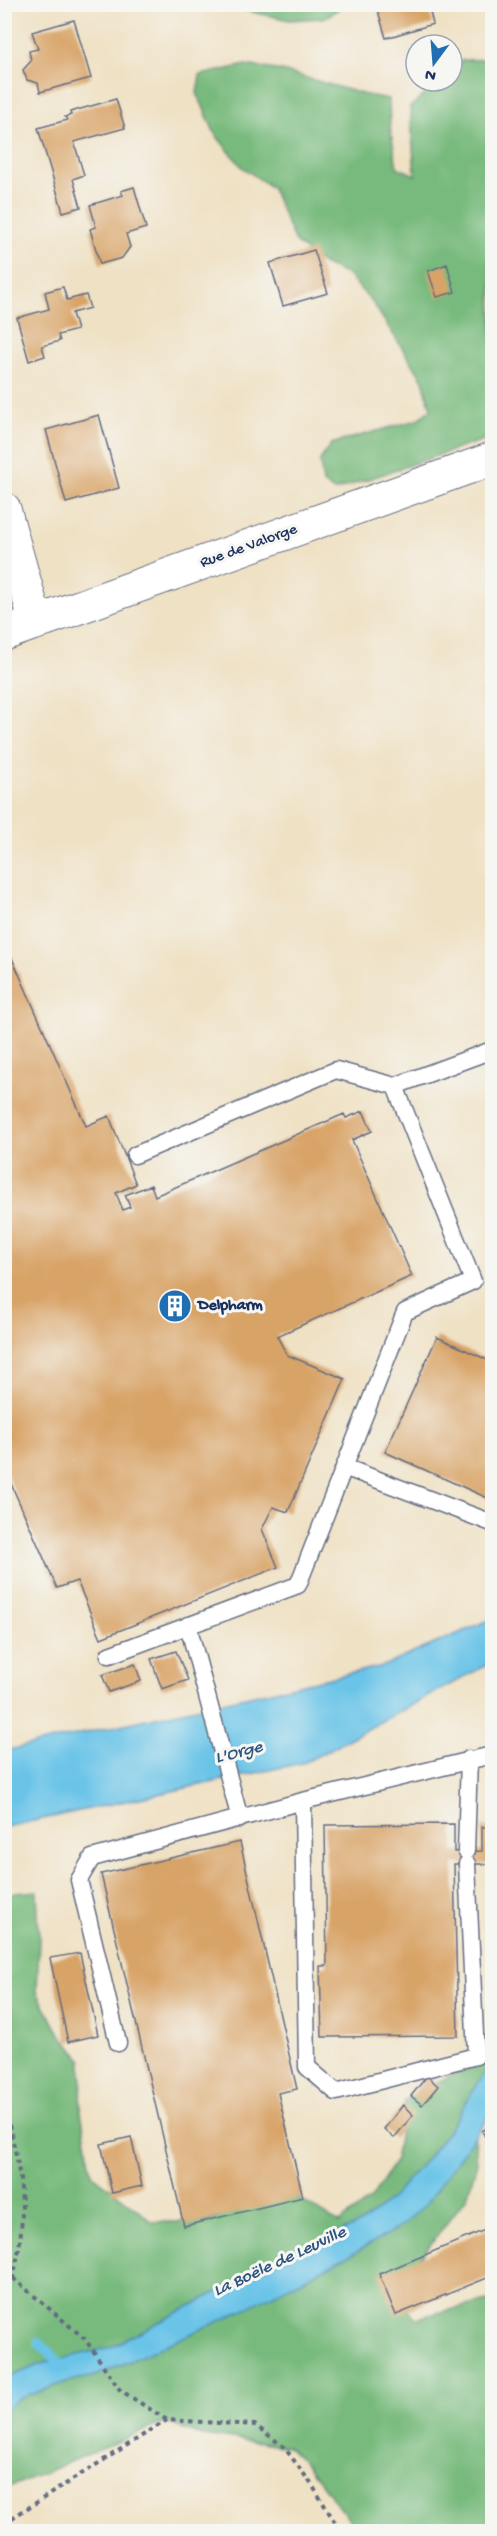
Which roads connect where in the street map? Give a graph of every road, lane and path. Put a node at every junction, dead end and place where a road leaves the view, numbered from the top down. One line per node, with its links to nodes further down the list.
1 (492, 459): 3 (street, Rue de Valorge)
2 (4, 509): 3 (street)
3 (36, 623): 4 (street, Rue de Valorge)
4 (4, 634)
5 (492, 1050): 6 (lane)
6 (396, 1086): 7 (lane); 8 (lane)
7 (135, 1155)
8 (344, 1467): 9 (lane); 10 (lane)
9 (492, 1523)
10 (188, 1625): 11 (lane); 15 (lane)
11 (109, 1654)
12 (492, 1755): 13 (lane)
13 (469, 1759): 14 (lane); 14 (lane)
14 (303, 1801): 15 (lane)
15 (240, 1819): 16 (lane)
16 (118, 2043)
17 (4, 2107): 18 (path)
18 (13, 2278): 19 (path); 20 (path)
19 (4, 2282)
20 (167, 2420): 21 (path); 22 (path)
21 (4, 2523)
22 (341, 2532)

